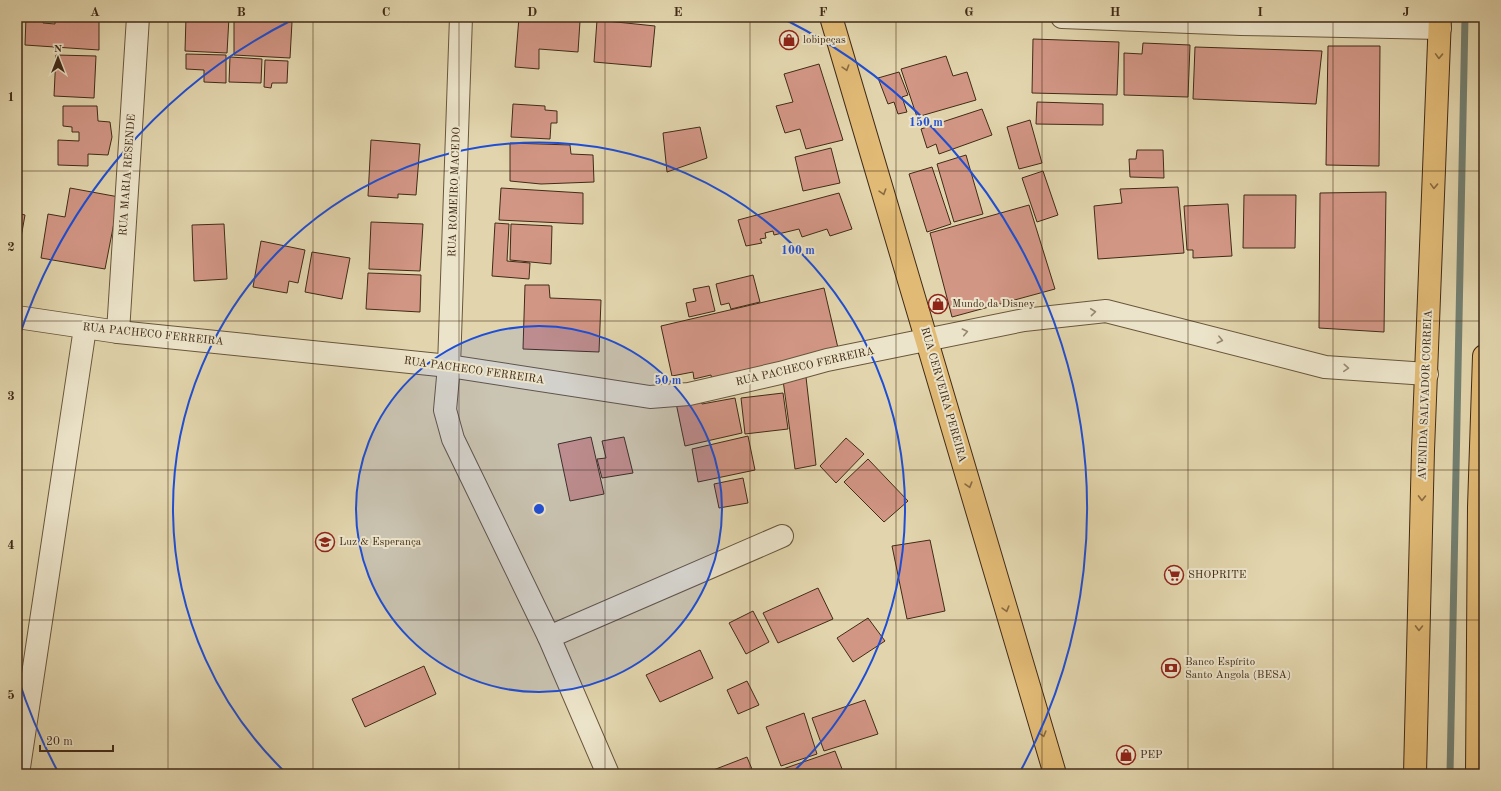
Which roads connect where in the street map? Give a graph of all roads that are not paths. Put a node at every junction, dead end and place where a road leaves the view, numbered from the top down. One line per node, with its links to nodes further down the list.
1 (138, 17): 9 (street, RUA MARIA RESENDE)
2 (461, 17): 12 (street, RUA ROMEIRO MACEDO)
3 (831, 17): 10 (main road, RUA CERVEIRA PEREIRA, one-way to 10)
4 (1062, 17): 5 (street)
5 (1241, 20): 6 (street)
6 (1440, 23): 13 (main road, AVENIDA SALVADOR CORREIA, one-way to 13)
7 (17, 317): 8 (street, RUA PACHECO FERREIRA)
8 (85, 328): 9 (street, RUA PACHECO FERREIRA); 16 (street)
9 (118, 332): 12 (street, RUA PACHECO FERREIRA)
10 (927, 340): 12 (street, RUA PACHECO FERREIRA); 13 (street, RUA PACHECO FERREIRA, one-way to 13); 18 (main road, RUA CERVEIRA PEREIRA, one-way to 18)
11 (1484, 356): 20 (main road)
12 (450, 366): 15 (street, RUA ROMEIRO MACEDO)
13 (1427, 374): 19 (main road, AVENIDA SALVADOR CORREIA, one-way to 19)
14 (782, 536): 15 (street)
15 (549, 637): 17 (street, RUA ROMEIRO MACEDO)
16 (18, 774)
17 (608, 774)
18 (1054, 774)
19 (1415, 774)
20 (1477, 774)

